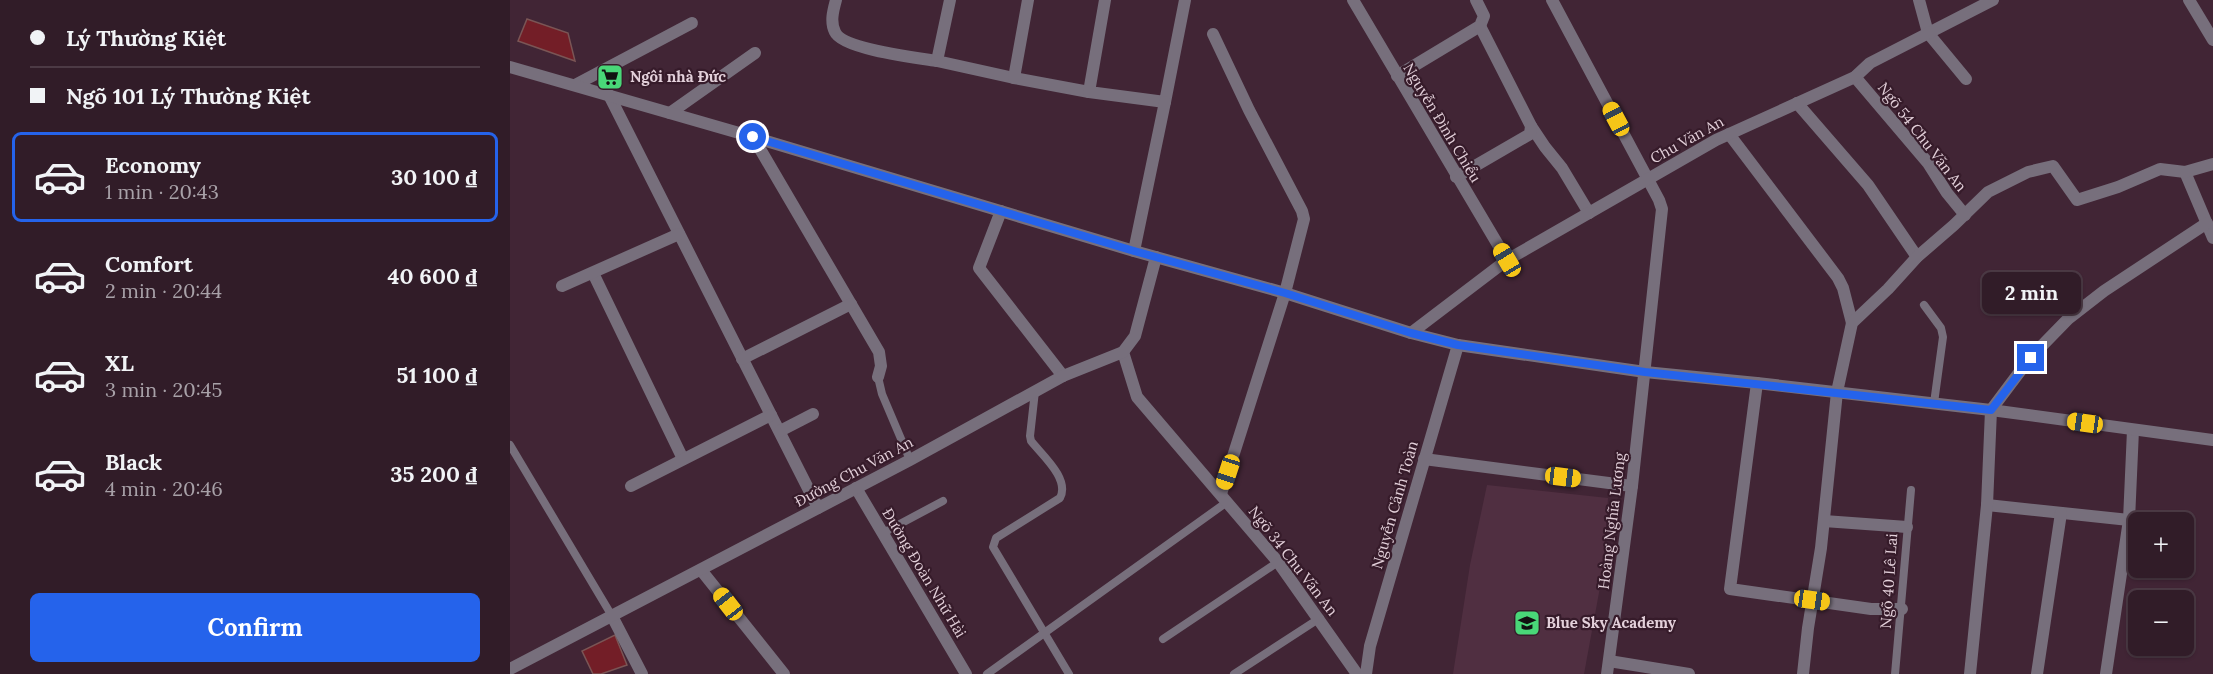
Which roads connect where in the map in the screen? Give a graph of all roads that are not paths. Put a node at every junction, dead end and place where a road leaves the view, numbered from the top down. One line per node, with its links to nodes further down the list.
1 (836, 0): 18 (street)
2 (950, 0): 18 (street)
3 (1028, 0): 22 (street)
4 (1105, 0): 25 (street)
5 (1185, 0): 27 (street)
6 (1353, 0): 20 (street, Nguyễn Đình Chiểu)
7 (1476, 0): 13 (street)
8 (1552, 0): 36 (street, Hoàng Nghĩa Lương)
9 (1919, 0): 14 (street)
10 (1993, 0): 14 (street, Chu Văn An)
11 (2188, 0): 16 (street)
12 (692, 23): 24 (street)
13 (1480, 26): 20 (street); 30 (street)
14 (1928, 33): 21 (street, Chu Văn An); 23 (street)
15 (1213, 34): 49 (street)
16 (2213, 40)
17 (755, 53): 29 (street)
18 (937, 61): 22 (street)
19 (510, 67): 24 (street)
20 (1397, 76): 35 (street, Nguyễn Đình Chiểu)
21 (1855, 77): 28 (street, Chu Văn An); 39 (street, Ngõ 54 Chu Văn An)
22 (1014, 78): 25 (street)
23 (1966, 79)
24 (575, 85): 26 (street)
25 (1089, 92): 27 (street)
26 (609, 95): 29 (street); 41 (street)
27 (1165, 102): 43 (street)
28 (1797, 103): 31 (street, Chu Văn An); 45 (street)
29 (670, 112): 32 (street)
30 (1531, 126): 35 (street); 38 (street)
31 (1729, 134): 36 (street, Chu Văn An); 52 (street)
32 (753, 137): 37 (street); 50 (street)
33 (2213, 164): 34 (street)
34 (2185, 172): 39 (street); 40 (street)
35 (1456, 177): 46 (street, Nguyễn Đình Chiểu)
36 (1648, 179): 38 (street, Chu Văn An); 57 (street, Hoàng Nghĩa Lương)
37 (1000, 211): 43 (street); 58 (street)
38 (1589, 213): 46 (street, Chu Văn An)
39 (1965, 215): 45 (street)
40 (2207, 224): 42 (street); 64 (street)
41 (679, 234): 47 (street); 56 (street)
42 (2213, 238)
43 (1134, 251): 44 (street)
44 (1156, 257): 49 (street); 55 (street)
45 (1917, 257): 52 (street)
46 (1507, 260): 53 (street, Chu Văn An)
47 (593, 273): 48 (street); 71 (street)
48 (562, 286)
49 (1285, 293): 53 (street); 78 (street)
50 (851, 304): 56 (street); 59 (street)
51 (1924, 305): 63 (lane)
52 (1852, 323): 62 (street)
53 (1411, 333): 54 (street)
54 (1458, 345): 57 (street); 72 (street, Nguyễn Cảnh Toàn)
55 (1123, 352): 58 (street, Đường Chu Văn An); 78 (street, Ngõ 34 Chu Văn An)
56 (742, 358): 66 (street)
57 (1645, 372): 60 (street); 75 (street, Hoàng Nghĩa Lương)
58 (1063, 376): 61 (street, Đường Chu Văn An)
59 (878, 377): 73 (lane)
60 (1757, 383): 62 (street); 90 (street)
61 (1035, 391): 73 (street, Đường Chu Văn An); 94 (lane)
62 (1837, 392): 63 (street); 85 (street)
63 (1934, 403): 64 (street)
64 (1991, 410): 67 (street); 80 (street)
65 (813, 414): 68 (street)
66 (771, 415): 68 (street); 71 (street)
67 (2133, 430): 69 (street); 82 (street)
68 (780, 431): 81 (street)
69 (2213, 440)
70 (510, 445): 92 (lane)
71 (683, 459): 74 (street)
72 (1424, 459): 75 (street); 105 (street, Nguyễn Cảnh Toàn)
73 (910, 460): 76 (street, Đường Chu Văn An)
74 (631, 486)
75 (1632, 486): 96 (street, Hoàng Nghĩa Lương)
76 (856, 488): 81 (street, Đường Chu Văn An); 87 (street, Đường Đoàn Nhữ Hài)
77 (1911, 490): 86 (lane, Ngõ 40 Lê Lai)
78 (1224, 498): 88 (street, Ngõ 34 Chu Văn An); 94 (lane)
79 (943, 501): 87 (lane)
80 (1987, 505): 83 (street); 109 (street)
81 (818, 508): 89 (street, Đường Chu Văn An)
82 (2128, 512)
83 (2061, 513): 84 (street); 110 (street)
84 (2128, 520): 111 (street)
85 (1824, 521): 86 (street); 90 (street)
86 (1907, 527): 91 (lane, Ngõ 40 Lê Lai)
87 (883, 533): 100 (street, Đường Đoàn Nhữ Hài)
88 (1278, 561): 93 (street, Ngõ 34 Chu Văn An); 95 (lane)
89 (701, 570): 92 (street, Đường Chu Văn An); 99 (street)
90 (1812, 600): 91 (street); 107 (street)
91 (1902, 609): 108 (lane, Ngõ 40 Lê Lai)
92 (612, 616): 97 (street, Đường Chu Văn An); 98 (street)
93 (1320, 618): 103 (lane); 104 (street, Ngõ 34 Chu Văn An)
94 (1046, 633): 101 (lane); 102 (lane)
95 (1163, 639)
96 (1608, 668): 106 (street)
97 (510, 669)
98 (642, 674)
99 (784, 674)
100 (966, 674)
101 (987, 674)
102 (1069, 674)
103 (1234, 674)
104 (1358, 674)
105 (1365, 674)
106 (1689, 674)
107 (1803, 674)
108 (1895, 674)
109 (1970, 674)
110 (2037, 674)
111 (2106, 674)

